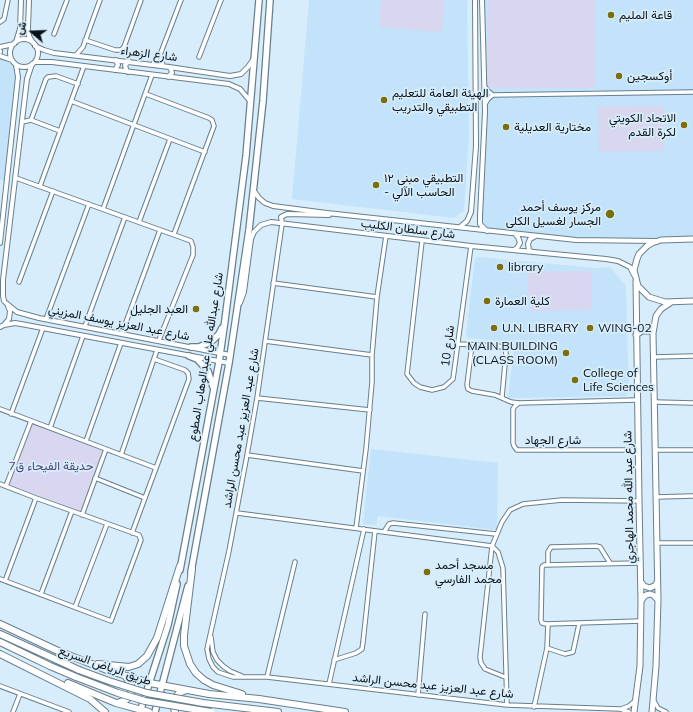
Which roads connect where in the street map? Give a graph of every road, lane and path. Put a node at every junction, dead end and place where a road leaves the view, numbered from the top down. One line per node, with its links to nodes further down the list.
1 (8, 0): 15 (street)
2 (21, 0): 17 (street)
3 (29, 0): 16 (street)
4 (67, 0): 18 (street)
5 (100, 0): 19 (street)
6 (140, 0): 19 (street)
7 (181, 0): 27 (street)
8 (221, 0): 28 (street)
9 (259, 0): 31 (main road, شارع عبدالله علي عبدالوهاب المطوع)
10 (270, 0): 64 (main road, شارع عبدالله علي عبدالوهاب المطوع)
11 (475, 1): 12 (street); 14 (street)
12 (482, 1): 13 (street)
13 (482, 11): 14 (street); 48 (street)
14 (475, 12): 66 (street)
15 (0, 22)
16 (28, 28): 17 (street); 21 (street)
17 (20, 29): 20 (street)
18 (54, 34)
19 (85, 40): 23 (street)
20 (15, 43): 21 (street); 22 (street); 29 (street)
21 (34, 44): 24 (street, شارع الزهراء); 33 (street)
22 (0, 47)
23 (83, 47): 24 (street); 26 (street)
24 (76, 55): 26 (street, شارع الزهراء)
25 (0, 56): 29 (street)
26 (85, 56): 30 (street, شارع الزهراء)
27 (160, 56): 34 (street); 37 (street)
28 (199, 57)
29 (12, 60): 35 (street)
30 (116, 60): 32 (street, شارع الزهراء); 39 (street)
31 (254, 60): 42 (street, شارع الزهراء); 53 (main road, شارع عبدالله علي عبدالوهاب المطوع)
32 (129, 61): 34 (street, شارع الزهراء); 40 (street)
33 (34, 63): 35 (street); 36 (street, شارع الزهراء); 47 (street)
34 (153, 64): 37 (street, شارع الزهراء)
35 (16, 65): 46 (street)
36 (84, 66): 39 (street, شارع الزهراء); 44 (street)
37 (163, 66): 38 (street, شارع الزهراء)
38 (169, 66): 42 (street, شارع الزهراء); 43 (street)
39 (115, 70): 40 (street, شارع الزهراء)
40 (128, 72): 41 (street, شارع الزهراء)
41 (152, 75): 43 (street, شارع الزهراء); 50 (street)
42 (225, 75): 45 (street)
43 (168, 77): 45 (street, شارع الزهراء)
44 (78, 84): 52 (street); 55 (street)
45 (224, 84): 53 (street, شارع الزهراء)
46 (17, 85): 47 (street); 69 (street)
47 (26, 85): 56 (street)
48 (484, 86): 51 (street); 54 (street)
49 (693, 92): 51 (street)
50 (146, 94): 57 (street); 60 (street)
51 (493, 95): 54 (street)
52 (71, 101): 57 (street); 58 (street)
53 (250, 102): 101 (main road, شارع عبدالله علي عبدالوهاب المطوع)
54 (485, 104): 68 (street)
55 (31, 120): 56 (street); 58 (street)
56 (22, 122): 61 (street)
57 (134, 125): 59 (street); 67 (street)
58 (60, 131): 62 (street)
59 (170, 138): 60 (street); 73 (street)
60 (206, 152): 80 (street)
61 (16, 178): 62 (street); 70 (street)
62 (40, 186): 63 (street)
63 (53, 191): 65 (street); 92 (street)
64 (254, 191): 71 (street, شارع سلطان الكليب); 99 (main road, شارع عبدالله علي عبدالوهاب المطوع)
65 (89, 204): 67 (street); 100 (street)
66 (471, 208): 68 (street); 77 (street)
67 (103, 209): 72 (street)
68 (480, 209): 79 (street)
69 (4, 213): 70 (street); 75 (street)
70 (12, 214): 76 (street)
71 (348, 215): 74 (street); 77 (street, شارع سلطان الكليب)
72 (125, 217): 73 (street); 103 (street)
73 (139, 222): 78 (street)
74 (282, 224): 82 (street, شارع سلطان الكليب); 93 (street, شارع عبد العزيز عبد محسن الراشد); 99 (street, شارع سلطان الكليب)
75 (2, 225): 76 (street); 87 (street)
76 (10, 225): 94 (street)
77 (460, 227): 79 (street, شارع سلطان الكليب)
78 (160, 230): 80 (street); 107 (street)
79 (487, 231): 81 (street, شارع سلطان الكليب)
80 (174, 234): 112 (street)
81 (513, 234): 83 (street, شارع سلطان الكليب); 89 (street)
82 (386, 236): 85 (street, شارع سلطان الكليب); 95 (street)
83 (536, 237): 86 (street, شارع سلطان الكليب); 90 (street)
84 (693, 239): 86 (main road)
85 (422, 240): 88 (street, شارع سلطان الكليب); 115 (street, شارع 10)
86 (657, 241): 91 (main road, شارع عبد الله محمد الهاجري)
87 (0, 243)
88 (471, 246): 89 (street, شارع سلطان الكليب); 115 (street, شارع 10)
89 (511, 250): 90 (street, شارع سلطان الكليب)
90 (534, 253): 91 (street, شارع سلطان الكليب)
91 (635, 278): 98 (main road); 110 (main road, شارع عبد الله محمد الهاجري)
92 (19, 282)
93 (273, 283): 95 (street); 113 (street, شارع عبد العزيز عبد محسن الراشد)
94 (1, 290): 96 (street)
95 (377, 297): 122 (street)
96 (4, 301): 100 (street, شارع عبد العزيز يوسف المزيني); 104 (street)
97 (693, 301): 98 (main road)
98 (670, 303): 108 (main road)
99 (238, 308): 121 (main road, شارع عبدالله علي عبدالوهاب المطوع)
100 (46, 319): 102 (street, شارع عبد العزيز يوسف المزيني)
101 (225, 320): 118 (main road); 120 (main road, شارع عبدالله علي عبدالوهاب المطوع)
102 (68, 323): 103 (street, شارع عبد العزيز يوسف المزيني); 106 (street)
103 (85, 326): 107 (street, شارع عبد العزيز يوسف المزيني)
104 (1, 327): 105 (street, شارع عبد العزيز يوسف المزيني)
105 (43, 328): 106 (street, شارع عبد العزيز يوسف المزيني); 138 (street)
106 (67, 332): 111 (street, شارع عبد العزيز يوسف المزيني)
107 (122, 334): 109 (street, شارع عبد العزيز يوسف المزيني)
108 (653, 334): 110 (main road); 125 (main road)
109 (132, 335): 112 (street, شارع عبد العزيز يوسف المزيني); 116 (street)
110 (636, 335): 132 (main road, شارع عبد الله محمد الهاجري)
111 (83, 336): 114 (street, شارع عبد العزيز يوسف المزيني); 140 (street)
112 (159, 340): 118 (street, شارع عبد العزيز يوسف المزيني)
113 (265, 342): 122 (street); 131 (street, شارع عبد العزيز عبد محسن الراشد)
114 (121, 343): 116 (street, شارع عبد العزيز يوسف المزيني); 141 (street)
115 (458, 344): 117 (street)
116 (130, 345): 119 (street, شارع عبد العزيز يوسف المزيني)
117 (472, 345): 130 (street); 130 (street)
118 (191, 347): 120 (street, شارع عبد العزيز يوسف المزيني)
119 (157, 350): 123 (street, شارع عبد العزيز يوسف المزيني); 126 (street)
120 (220, 353): 121 (street, شارع عبد العزيز يوسف المزيني); 127 (main road, شارع عبدالله علي عبدالوهاب المطوع)
121 (230, 355): 128 (main road, شارع عبدالله علي عبدالوهاب المطوع)
122 (372, 355): 137 (street)
123 (189, 356): 127 (street, شارع عبد العزيز يوسف المزيني); 129 (main road)
124 (693, 356): 125 (street)
125 (654, 357): 133 (main road)
126 (154, 359): 146 (street); 148 (street)
127 (219, 362): 128 (street, شارع عبد العزيز يوسف المزيني); 129 (main road, شارع عبدالله علي عبدالوهاب المطوع)
128 (229, 363): 177 (main road, شارع عبدالله علي عبدالوهاب المطوع)
129 (213, 395): 176 (main road, شارع عبدالله علي عبدالوهاب المطوع)
130 (502, 397): 135 (street)
131 (257, 398): 137 (street); 147 (street, شارع عبد العزيز عبد محسن الراشد)
132 (637, 400): 135 (street); 143 (main road, شارع عبد الله محمد الهاجري)
133 (655, 402): 134 (street); 144 (main road)
134 (693, 402)
135 (519, 403): 143 (street, شارع الجهاد)
136 (0, 409): 138 (street)
137 (370, 410): 149 (street)
138 (11, 414): 139 (street)
139 (31, 421): 140 (street); 152 (street)
140 (50, 428): 141 (street)
141 (86, 442): 142 (street)
142 (106, 449): 146 (street); 150 (street)
143 (639, 450): 157 (main road, شارع عبد الله محمد الهاجري)
144 (656, 450): 145 (street); 154 (main road)
145 (693, 450)
146 (121, 455): 148 (street)
147 (247, 455): 149 (street); 159 (street, شارع عبد العزيز عبد محسن الراشد)
148 (156, 468): 156 (street)
149 (363, 471): 162 (street)
150 (95, 478): 156 (street); 160 (street)
151 (0, 484): 152 (street)
152 (6, 486): 155 (street)
153 (693, 496): 154 (street)
154 (656, 497): 168 (main road)
155 (36, 498): 158 (street); 179 (street)
156 (145, 498): 166 (street)
157 (638, 501): 167 (street); 174 (main road, شارع عبد الله محمد الهاجري)
158 (72, 511): 160 (street); 182 (street)
159 (237, 513): 162 (street); 192 (street, شارع عبد العزيز عبد محسن الراشد)
160 (82, 515): 161 (street)
161 (107, 524): 166 (street); 185 (street)
162 (356, 528): 163 (street)
163 (364, 529): 164 (street); 196 (street)
164 (375, 531): 165 (street); 196 (street)
165 (384, 532): 167 (street); 170 (street)
166 (132, 533): 185 (street)
167 (496, 534): 170 (street)
168 (657, 543): 169 (street); 181 (main road)
169 (693, 543): 171 (street)
170 (492, 546): 202 (street); 202 (street)
171 (693, 549)
172 (295, 562): 201 (street)
173 (610, 563): 174 (street); 175 (street); 175 (street)
174 (640, 563): 180 (main road, شارع عبد الله محمد الهاجري)
175 (548, 564): 189 (street)
176 (180, 566): 197 (highway); 203 (main road, شارع عبدالله علي عبدالوهاب المطوع)
177 (192, 569): 205 (main road, شارع عبدالله علي عبدالوهاب المطوع); 210 (highway)
178 (0, 579): 179 (street)
179 (5, 581): 182 (street)
180 (641, 581): 181 (main road); 184 (main road, شارع عبد الله محمد الهاجري)
181 (657, 582): 183 (main road)
182 (41, 594): 185 (street)
183 (658, 600): 184 (main road); 212 (main road)
184 (641, 602): 187 (main road, شارع عبد الله محمد الهاجري)
185 (75, 607)
186 (425, 614): 209 (street)
187 (641, 621): 190 (street); 211 (main road, شارع عبد الله محمد الهاجري)
188 (0, 624): 197 (highway)
189 (548, 624): 190 (street); 194 (street)
190 (579, 624): 194 (street)
191 (0, 634): 225 (highway, طريق الرياض السريع, bridge)
192 (211, 634): 200 (street, شارع عبد العزيز عبد محسن الراشد); 200 (street, شارع عبد العزيز عبد محسن الراشد)
193 (0, 642): 224 (highway, طريق الرياض السريع, bridge)
194 (547, 648): 215 (street)
195 (0, 654): 198 (highway)
196 (334, 660): 204 (street)
197 (86, 662): 199 (highway)
198 (43, 675): 213 (highway); 220 (highway)
199 (124, 676): 203 (highway); 213 (highway)
200 (244, 677): 201 (street, شارع عبد العزيز عبد محسن الراشد)
201 (267, 677): 204 (street, شارع عبد العزيز عبد محسن الراشد)
202 (505, 677): 214 (street)
203 (150, 683): 205 (highway); 217 (main road, شارع عبدالله علي عبدالوهاب المطوع)
204 (329, 684): 209 (street, شارع عبد العزيز عبد محسن الراشد)
205 (162, 686): 207 (highway); 222 (main road, شارع عبدالله علي عبدالوهاب المطوع)
206 (0, 688): 208 (street)
207 (188, 690): 210 (highway); 223 (highway)
208 (20, 694): 218 (street); 219 (street)
209 (418, 695): 214 (street, شارع عبد العزيز عبد محسن الراشد)
210 (259, 699): 226 (highway)
211 (636, 699): 216 (street); 228 (main road, شارع عبد الله محمد الهاجري)
212 (653, 699): 229 (main road); 230 (street)
213 (116, 703): 217 (highway)
214 (507, 705): 215 (street, شارع عبد العزيز عبد محسن الراشد)
215 (534, 706): 216 (street, شارع عبد العزيز عبد محسن الراشد)
216 (620, 709): 227 (street, شارع عبد العزيز عبد محسن الراشد)
217 (140, 711): 221 (highway)
218 (13, 712)
219 (69, 712)
220 (106, 712)
221 (148, 712)
222 (155, 712)
223 (175, 712)
224 (211, 712)
225 (278, 712)
226 (345, 712)
227 (629, 712)
228 (634, 712)
229 (652, 712)
230 (666, 712)

